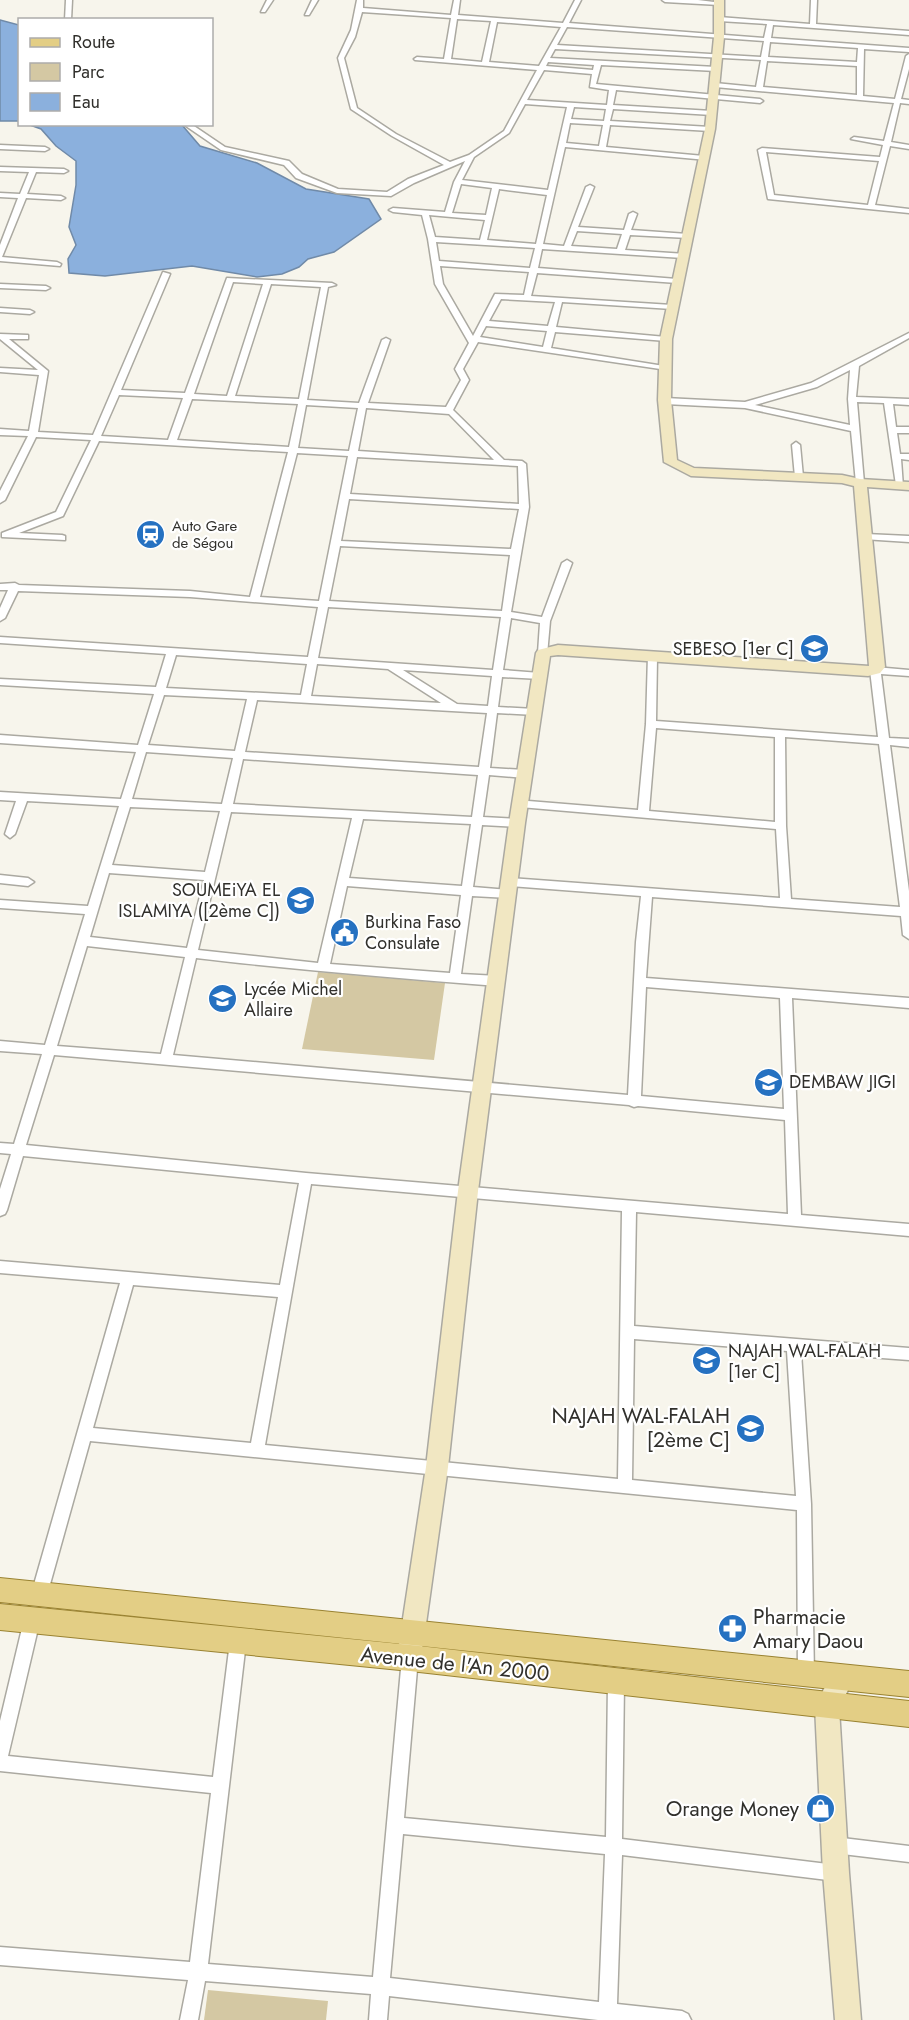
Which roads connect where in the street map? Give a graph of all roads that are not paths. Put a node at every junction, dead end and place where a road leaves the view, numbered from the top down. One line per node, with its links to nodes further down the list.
1 (69, 0): 13 (street)
2 (270, 0): 11 (street)
3 (315, 0): 12 (street)
4 (360, 0): 10 (street)
5 (458, 0): 14 (street)
6 (578, 0): 17 (street)
7 (664, 0): 9 (street)
8 (813, 0): 18 (street)
9 (719, 8): 16 (street); 21 (main road)
10 (360, 10): 14 (street); 62 (street)
11 (263, 11)
12 (307, 14)
13 (68, 18)
14 (454, 18): 15 (street); 31 (street)
15 (494, 21): 17 (street); 34 (street)
16 (770, 23): 18 (street); 22 (street)
17 (563, 26): 19 (street); 24 (street)
18 (813, 26): 20 (street)
19 (608, 29): 21 (street); 25 (street)
20 (909, 33)
21 (719, 37): 22 (street); 38 (main road)
22 (767, 40): 23 (street); 29 (street)
23 (861, 46): 26 (street); 35 (street)
24 (553, 47): 25 (street); 30 (street)
25 (608, 50): 33 (street); 38 (street)
26 (909, 50)
27 (909, 56): 44 (street)
28 (417, 59): 31 (street)
29 (764, 59): 35 (street); 38 (street); 40 (street)
30 (546, 60): 32 (street); 36 (street)
31 (447, 61): 34 (street)
32 (598, 63): 33 (street); 37 (street)
33 (609, 63): 38 (street)
34 (485, 64): 36 (street)
35 (861, 64): 41 (street)
36 (543, 68): 37 (street); 43 (street)
37 (596, 72): 39 (street)
38 (715, 84): 39 (street); 40 (street); 42 (street); 47 (street); 51 (main road)
39 (613, 88): 47 (street)
40 (759, 89): 41 (street)
41 (860, 98): 44 (street)
42 (760, 101)
43 (524, 102): 46 (street); 59 (street)
44 (898, 102): 45 (street); 53 (street)
45 (909, 102)
46 (571, 105): 47 (street); 48 (street)
47 (609, 107): 49 (street)
48 (567, 121): 49 (street); 54 (street)
49 (606, 124): 51 (street); 58 (street)
50 (189, 126): 62 (street)
51 (710, 129): 60 (main road)
52 (854, 139): 53 (street)
53 (888, 144): 56 (street); 61 (street)
54 (562, 145): 58 (street); 69 (street)
55 (0, 147): 57 (street)
56 (909, 147)
57 (45, 149)
58 (602, 149): 60 (street)
59 (471, 156): 62 (street); 66 (street)
60 (705, 158): 82 (main road)
61 (884, 159): 73 (street); 73 (street)
62 (450, 165)
63 (0, 169): 64 (street)
64 (33, 170): 65 (street); 71 (street)
65 (64, 171)
66 (458, 182): 67 (street); 77 (street)
67 (496, 186): 69 (street); 79 (street)
68 (590, 187): 80 (street)
69 (551, 193): 85 (street)
70 (0, 195): 71 (street)
71 (22, 196): 72 (street); 89 (street)
72 (61, 198)
73 (871, 206): 75 (street)
74 (393, 210): 76 (street)
75 (909, 211)
76 (425, 213): 77 (street); 83 (street)
77 (448, 214): 79 (street)
78 (633, 214): 81 (street)
79 (489, 218): 84 (street)
80 (573, 229): 81 (street); 86 (street)
81 (627, 232): 82 (street); 87 (street)
82 (688, 236): 88 (main road)
83 (432, 239): 84 (street); 90 (street)
84 (483, 243): 85 (street)
85 (539, 247): 86 (street); 92 (street)
86 (566, 249): 87 (street)
87 (620, 252): 88 (street)
88 (683, 256): 94 (main road)
89 (0, 257): 91 (street)
90 (437, 263): 92 (street); 110 (street)
91 (57, 264)
92 (534, 271): 94 (street); 98 (street)
93 (166, 274): 116 (street)
94 (677, 281): 100 (main road)
95 (268, 282): 117 (street); 118 (street); 123 (street)
96 (0, 286): 97 (street)
97 (46, 288)
98 (527, 298): 99 (street); 103 (street)
99 (559, 300): 100 (street); 104 (street)
100 (672, 307): 108 (main road)
101 (0, 310): 102 (street)
102 (30, 312)
103 (483, 323): 104 (street); 110 (street)
104 (552, 329): 108 (street); 111 (street)
105 (909, 335): 112 (street)
106 (0, 336): 107 (street); 115 (street)
107 (25, 337)
108 (666, 339): 113 (main road)
109 (386, 340): 125 (street)
110 (473, 340): 111 (street); 126 (street)
111 (546, 350): 113 (street)
112 (855, 366): 119 (street); 124 (street)
113 (664, 368): 120 (main road)
114 (0, 370): 115 (street)
115 (44, 373): 131 (street)
116 (116, 392): 117 (street); 132 (street)
117 (187, 397): 118 (street); 133 (street)
118 (230, 399): 123 (street)
119 (852, 399): 121 (street); 127 (street)
120 (665, 401): 124 (street); 140 (main road)
121 (888, 401): 122 (street); 128 (street)
122 (909, 402)
123 (303, 404): 125 (street); 135 (street)
124 (745, 405): 127 (street)
125 (362, 407): 126 (street); 136 (street)
126 (448, 411): 139 (street)
127 (855, 429): 141 (street)
128 (892, 430): 129 (street); 137 (street)
129 (909, 430)
130 (0, 432): 131 (street)
131 (33, 434): 132 (street); 143 (street)
132 (96, 438): 133 (street); 147 (street)
133 (172, 442): 135 (street)
134 (796, 445): 140 (street)
135 (293, 450): 136 (street); 156 (street)
136 (354, 453): 139 (street); 144 (street)
137 (896, 456): 138 (street); 142 (street)
138 (909, 457)
139 (502, 463): 146 (street)
140 (799, 477): 141 (main road)
141 (860, 483): 142 (main road); 148 (main road)
142 (905, 485)
143 (4, 486): 145 (street)
144 (345, 496): 146 (street); 151 (street)
145 (0, 500)
146 (524, 507): 152 (street)
147 (2, 535): 149 (street)
148 (866, 537): 150 (street); 167 (main road)
149 (62, 538)
150 (909, 539)
151 (334, 543): 152 (street); 157 (street)
152 (515, 552): 158 (street)
153 (567, 563): 160 (street)
154 (15, 586): 155 (street); 156 (street); 159 (street)
155 (0, 587)
156 (254, 600): 157 (street)
157 (323, 604): 158 (street); 165 (street)
158 (507, 614): 160 (street); 169 (street)
159 (0, 618)
160 (545, 621): 163 (street)
161 (0, 640): 162 (street)
162 (172, 651): 165 (street); 172 (street)
163 (543, 653): 164 (main road); 170 (main road)
164 (652, 657): 167 (main road); 178 (street)
165 (312, 661): 166 (street); 174 (street)
166 (391, 667): 169 (street); 175 (street)
167 (875, 670): 168 (street); 181 (street)
168 (909, 673)
169 (498, 674): 170 (street); 176 (street)
170 (540, 676): 177 (main road)
171 (0, 682): 172 (street)
172 (158, 691): 173 (street); 183 (street)
173 (253, 696): 174 (street); 184 (street)
174 (305, 699): 175 (street)
175 (454, 707): 176 (street)
176 (493, 709): 177 (street); 185 (street)
177 (535, 712): 186 (main road)
178 (651, 724): 179 (street); 192 (street)
179 (780, 734): 181 (street); 196 (street)
180 (0, 739): 183 (street)
181 (884, 742): 182 (street); 209 (street)
182 (909, 743)
183 (142, 749): 184 (street); 189 (street)
184 (240, 755): 185 (street); 191 (street)
185 (484, 771): 186 (street); 194 (street)
186 (525, 774): 190 (main road)
187 (0, 796): 188 (street)
188 (23, 797): 189 (street); 197 (street)
189 (127, 802): 191 (street); 198 (street)
190 (520, 803): 192 (street); 195 (main road)
191 (227, 809): 193 (street); 199 (street)
192 (643, 814): 196 (street)
193 (358, 815): 194 (street); 202 (street)
194 (476, 822): 195 (street); 204 (street)
195 (517, 823): 203 (main road)
196 (781, 826): 206 (street)
197 (10, 834)
198 (106, 869): 199 (street); 208 (street)
199 (211, 876): 212 (street)
200 (0, 879): 201 (street)
201 (28, 882)
202 (342, 882): 204 (street); 213 (street)
203 (509, 888): 204 (street); 205 (street); 215 (main road)
204 (466, 891): 214 (street)
205 (647, 893): 206 (street); 216 (street)
206 (786, 903): 209 (street)
207 (0, 904): 208 (street)
208 (92, 910): 211 (street)
209 (908, 912): 210 (street)
210 (909, 935)
211 (83, 941): 212 (street); 220 (street)
212 (192, 952): 213 (street); 221 (street)
213 (324, 968): 214 (street)
214 (455, 978): 215 (street)
215 (498, 981): 222 (main road)
216 (640, 982): 217 (street); 223 (street)
217 (786, 994): 218 (street); 224 (street)
218 (909, 1003)
219 (0, 1046): 220 (street)
220 (49, 1050): 221 (street); 226 (street)
221 (166, 1060): 222 (street)
222 (484, 1086): 223 (street); 228 (main road)
223 (634, 1102): 224 (street)
224 (789, 1116): 231 (street)
225 (0, 1148): 226 (street)
226 (19, 1149): 227 (street); 230 (street)
227 (306, 1178): 228 (street); 235 (street)
228 (468, 1191): 229 (street); 241 (main road)
229 (629, 1207): 231 (street); 236 (street)
230 (0, 1210)
231 (795, 1221): 232 (street)
232 (909, 1230)
233 (0, 1267): 234 (street)
234 (128, 1279): 235 (street); 239 (street)
235 (286, 1292): 240 (street)
236 (626, 1332): 237 (street); 242 (street)
237 (795, 1345): 238 (street); 243 (street)
238 (909, 1354)
239 (84, 1434): 240 (street); 245 (street)
240 (257, 1451): 241 (street)
241 (437, 1467): 242 (street); 249 (main road)
242 (625, 1487): 243 (street)
243 (804, 1504): 250 (street)
244 (0, 1590): 245 (main road, Avenue de l'An 2000)
245 (39, 1595): 249 (main road, Avenue de l'An 2000)
246 (0, 1617): 247 (main road, Avenue de l'An 2000)
247 (32, 1620): 248 (main road, Avenue de l'An 2000); 256 (street)
248 (238, 1642): 249 (main road, Avenue de l'An 2000); 258 (street)
249 (411, 1646): 250 (main road, Avenue de l'An 2000); 252 (main road, Avenue de l'An 2000); 259 (street)
250 (806, 1675): 251 (main road, Avenue de l'An 2000)
251 (842, 1678): 253 (main road, Avenue de l'An 2000); 254 (main road)
252 (616, 1682): 254 (main road, Avenue de l'An 2000); 261 (street)
253 (909, 1684)
254 (827, 1706): 255 (main road, Avenue de l'An 2000); 260 (main road)
255 (909, 1714)
256 (0, 1755)
257 (0, 1763): 258 (street)
258 (221, 1786): 265 (street)
259 (395, 1825): 261 (street); 266 (street)
260 (834, 1845): 262 (street); 263 (main road)
261 (614, 1846): 263 (street); 267 (street)
262 (909, 1854)
263 (836, 1873): 271 (main road)
264 (0, 1956): 265 (street)
265 (198, 1971): 266 (street); 268 (street)
266 (381, 1986): 267 (street); 269 (street)
267 (608, 2016): 270 (street)
268 (189, 2020)
269 (378, 2020)
270 (682, 2020)
271 (848, 2020)

